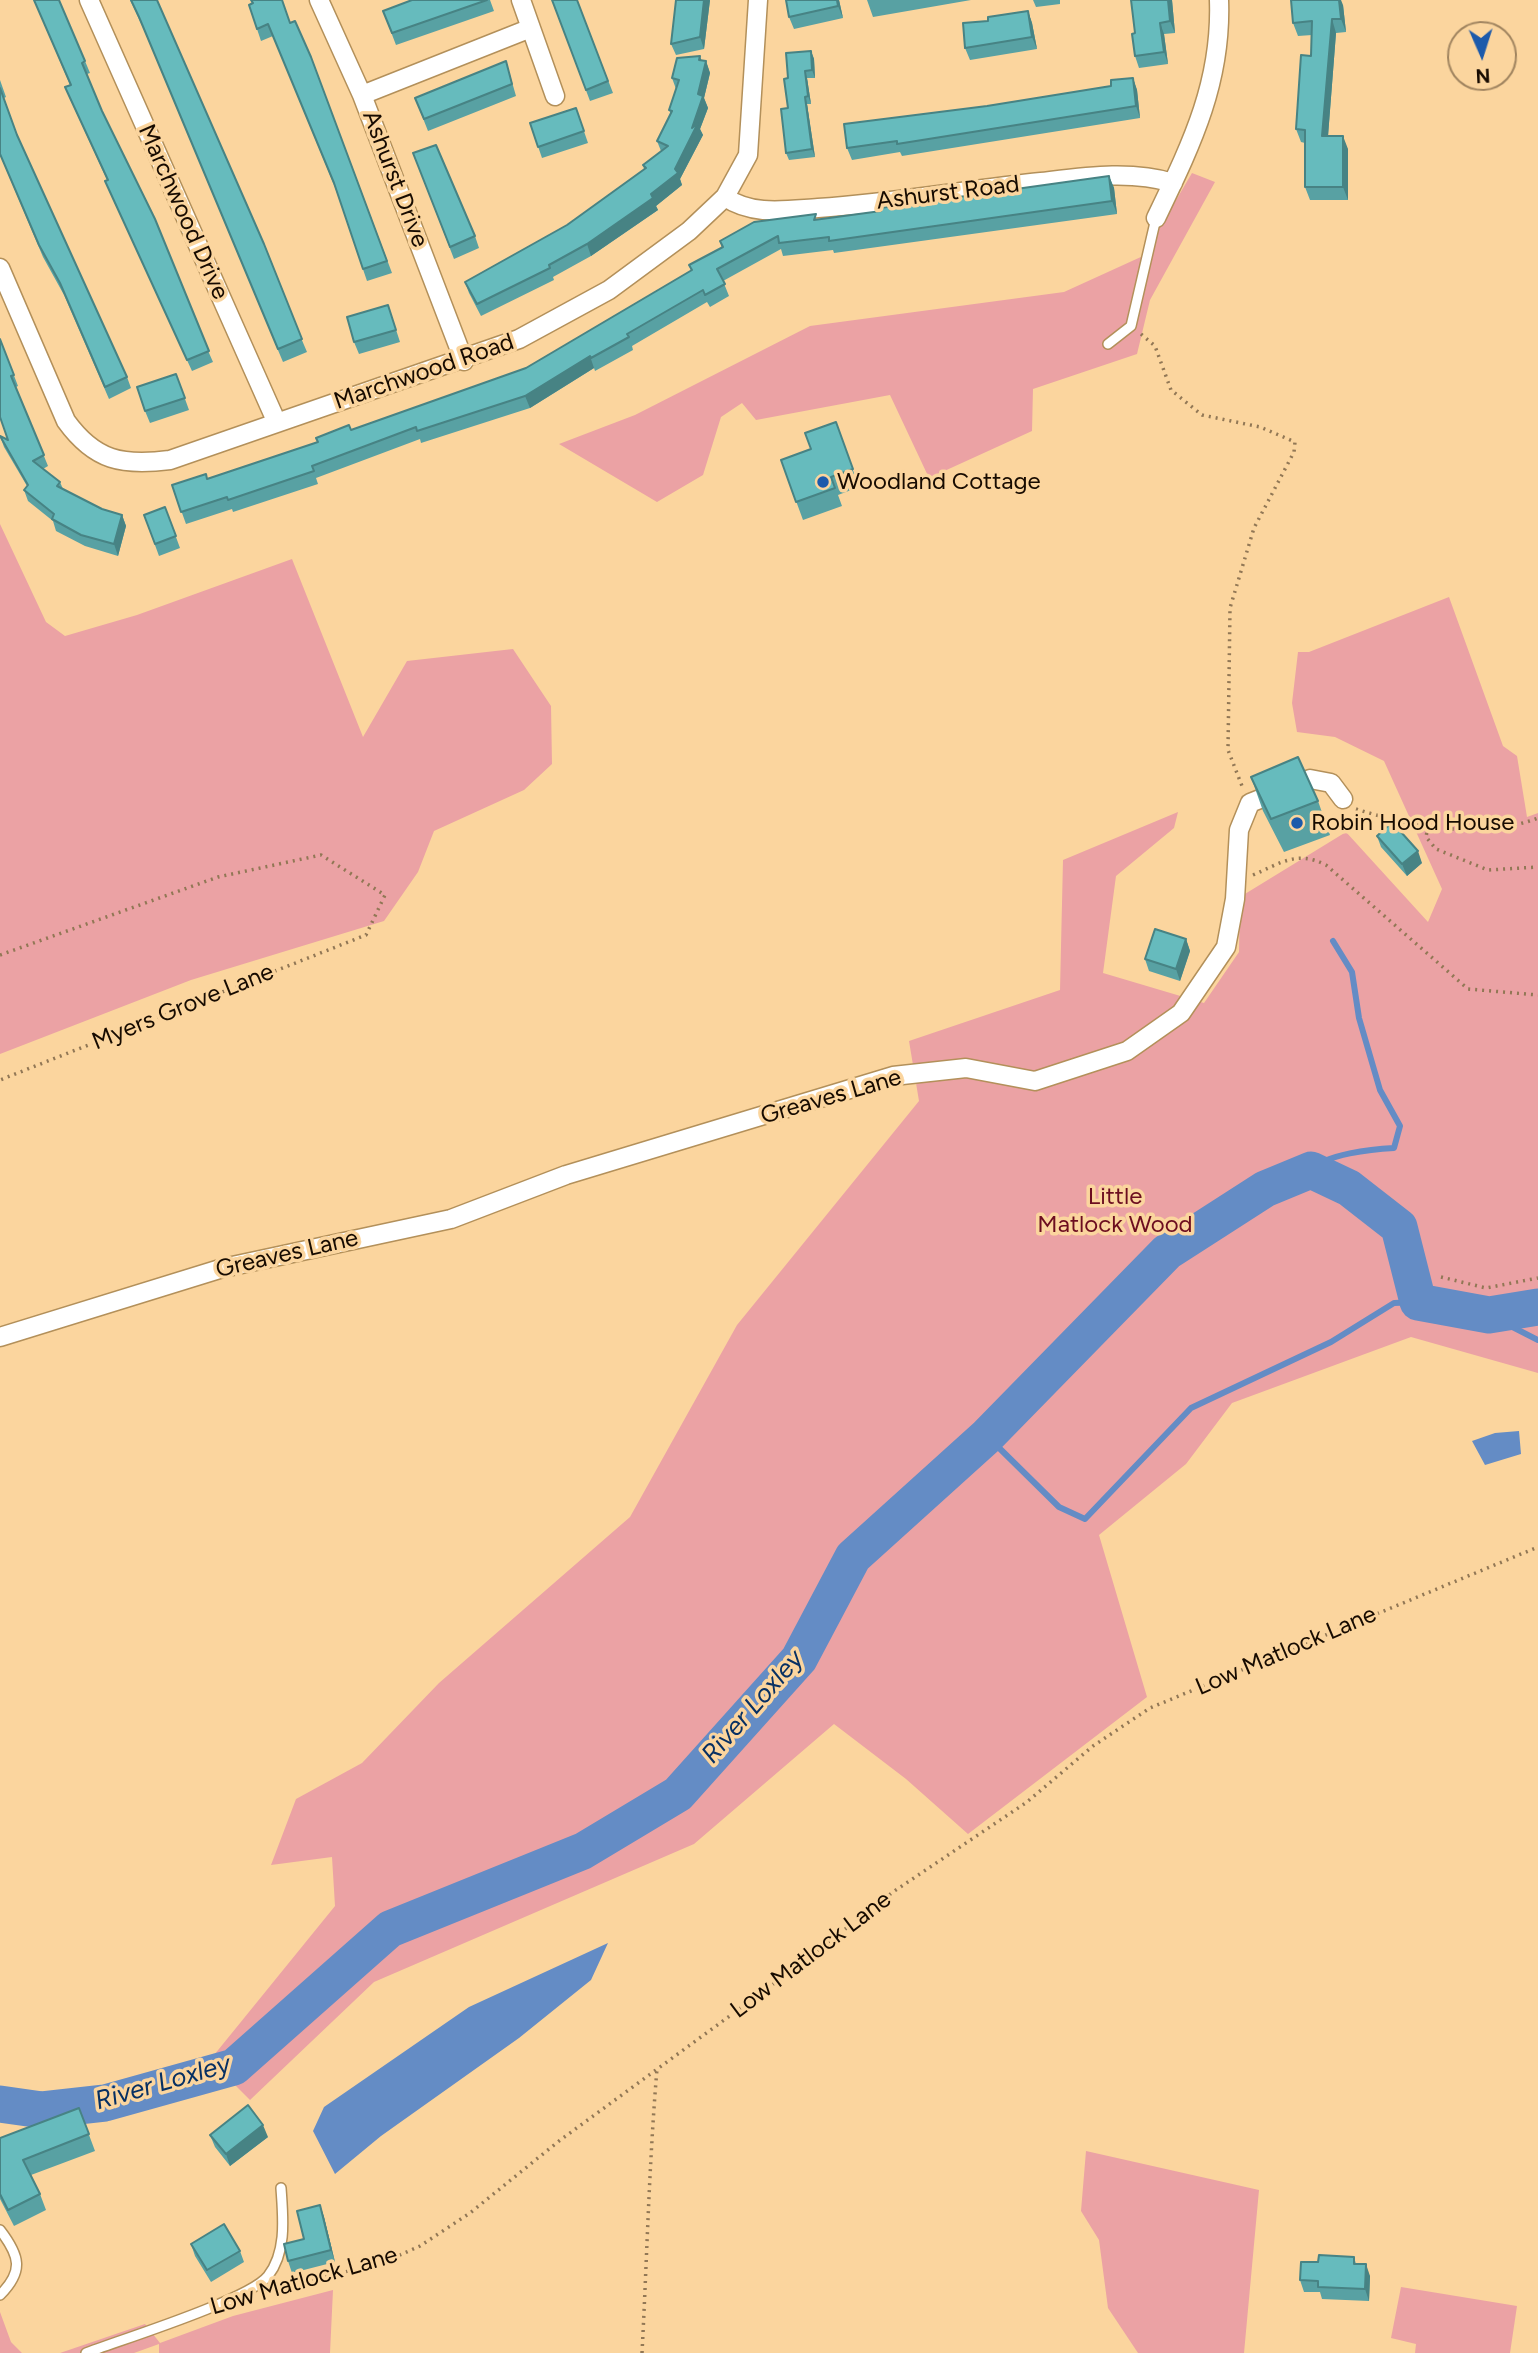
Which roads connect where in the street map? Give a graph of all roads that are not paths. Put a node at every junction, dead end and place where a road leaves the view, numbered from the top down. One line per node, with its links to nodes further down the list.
1 (89, 0): 15 (street, Marchwood Drive)
2 (319, 0): 7 (street, Ashurst Drive)
3 (521, 0): 6 (street)
4 (758, 0): 10 (street, Marchwood Road)
5 (1219, 0): 9 (street)
6 (531, 27): 7 (street); 8 (street)
7 (362, 94): 14 (street, Ashurst Drive)
8 (555, 96)
9 (1173, 183): 10 (street, Ashurst Road); 11 (street)
10 (725, 197): 14 (street, Marchwood Road)
11 (1156, 218): 13 (lane)
12 (0, 268): 15 (street, Marchwood Road)
13 (1108, 344)
14 (464, 361): 15 (street, Marchwood Road)
15 (277, 423)
16 (1343, 799): 17 (street, Greaves Lane)
17 (0, 1336)
18 (281, 2188): 21 (lane, Low Matlock Lane)
19 (0, 2230): 20 (lane)
20 (0, 2295)
21 (86, 2353)

